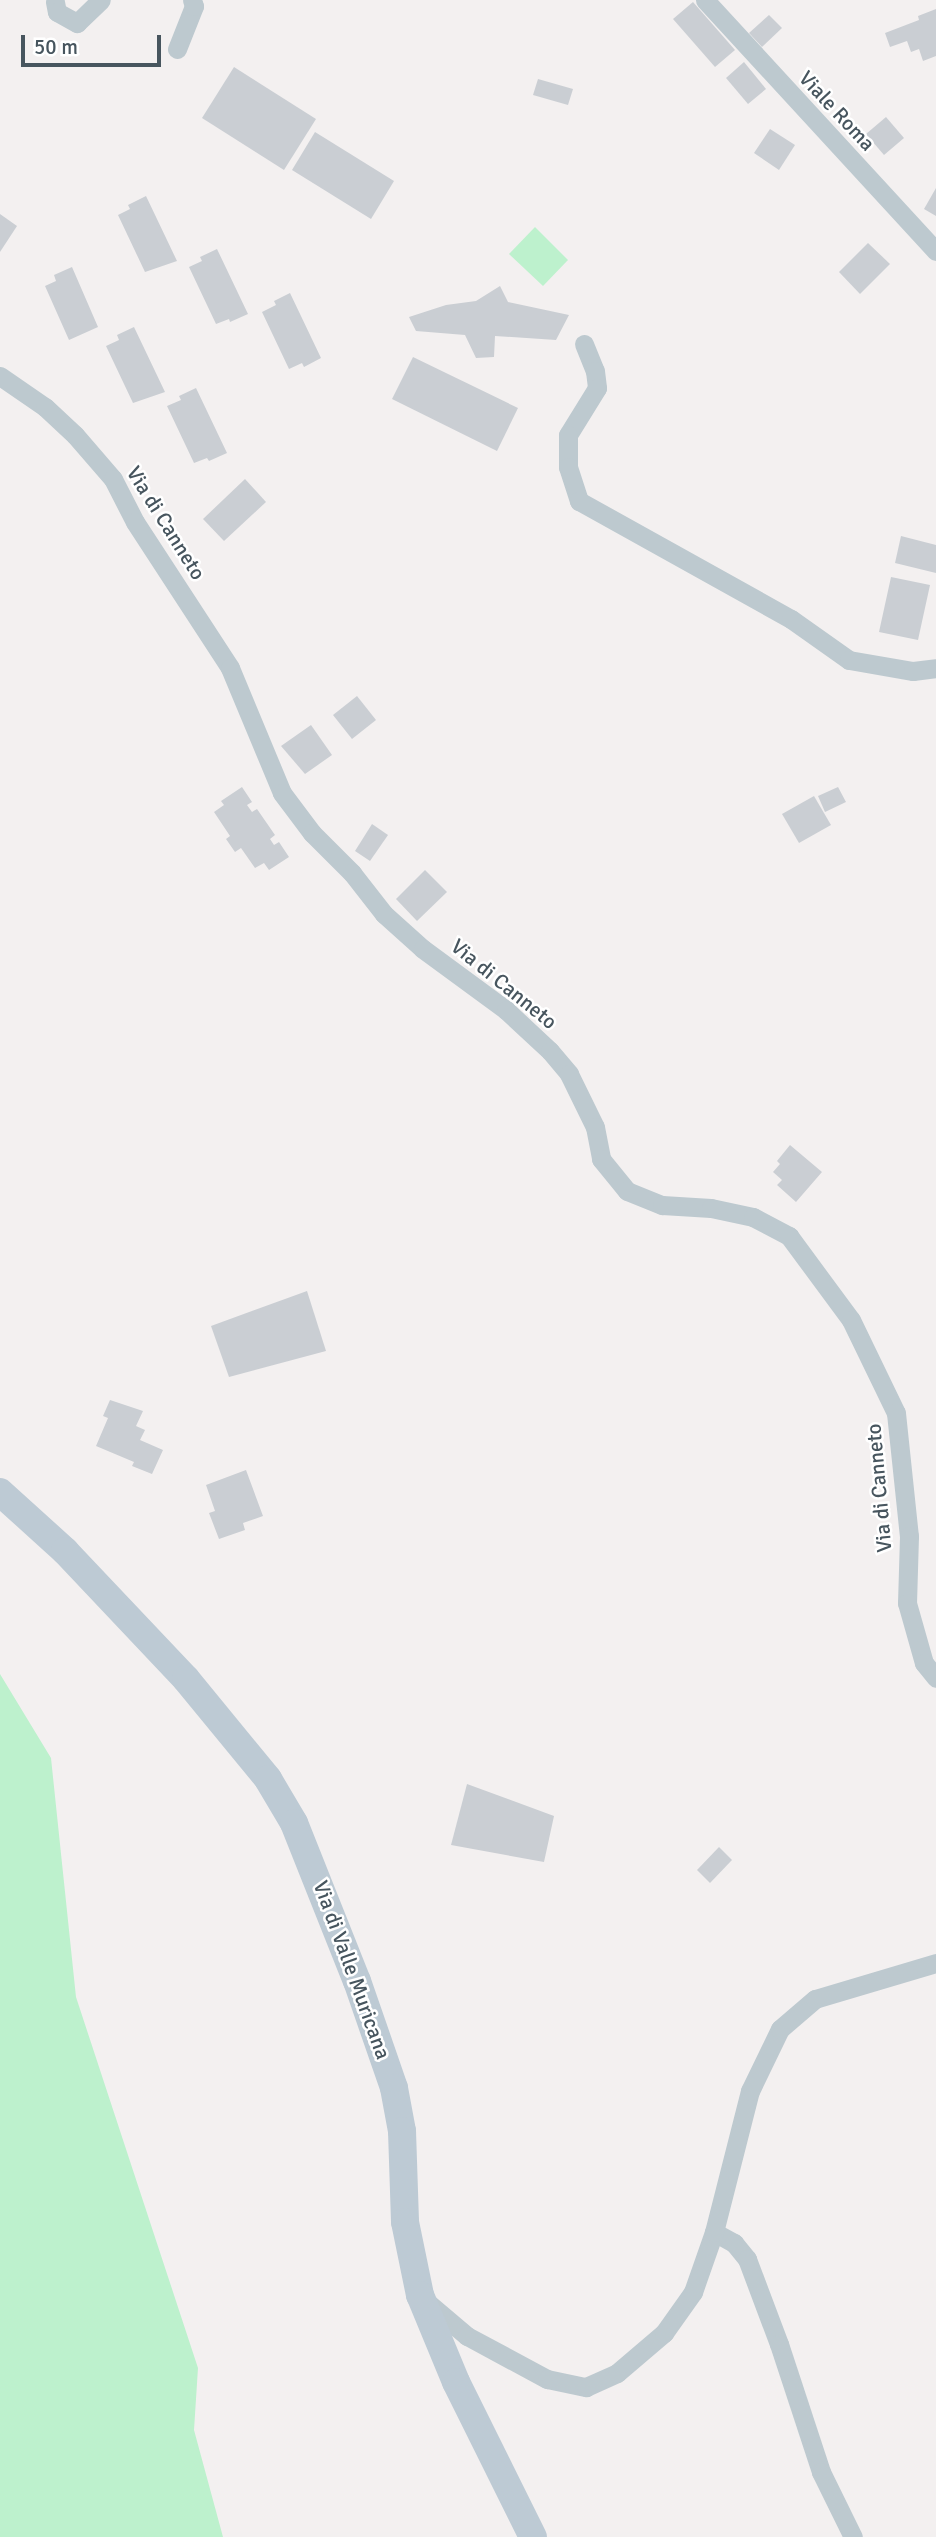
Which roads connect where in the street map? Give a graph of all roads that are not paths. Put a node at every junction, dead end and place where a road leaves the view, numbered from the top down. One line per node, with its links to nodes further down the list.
1 (101, 0): 4 (street)
2 (192, 0): 5 (street)
3 (705, 0): 6 (street, Viale Roma)
4 (55, 2)
5 (177, 49)
6 (936, 251)
7 (584, 344): 9 (street)
8 (0, 376): 11 (street, Via di Canneto)
9 (936, 668)
10 (0, 1492): 14 (street, Via di Valle Muricana)
11 (936, 1678)
12 (936, 1963): 13 (street)
13 (714, 2232): 14 (street); 16 (street)
14 (420, 2295): 15 (street, Via di Valle Muricana)
15 (533, 2537)
16 (853, 2537)

